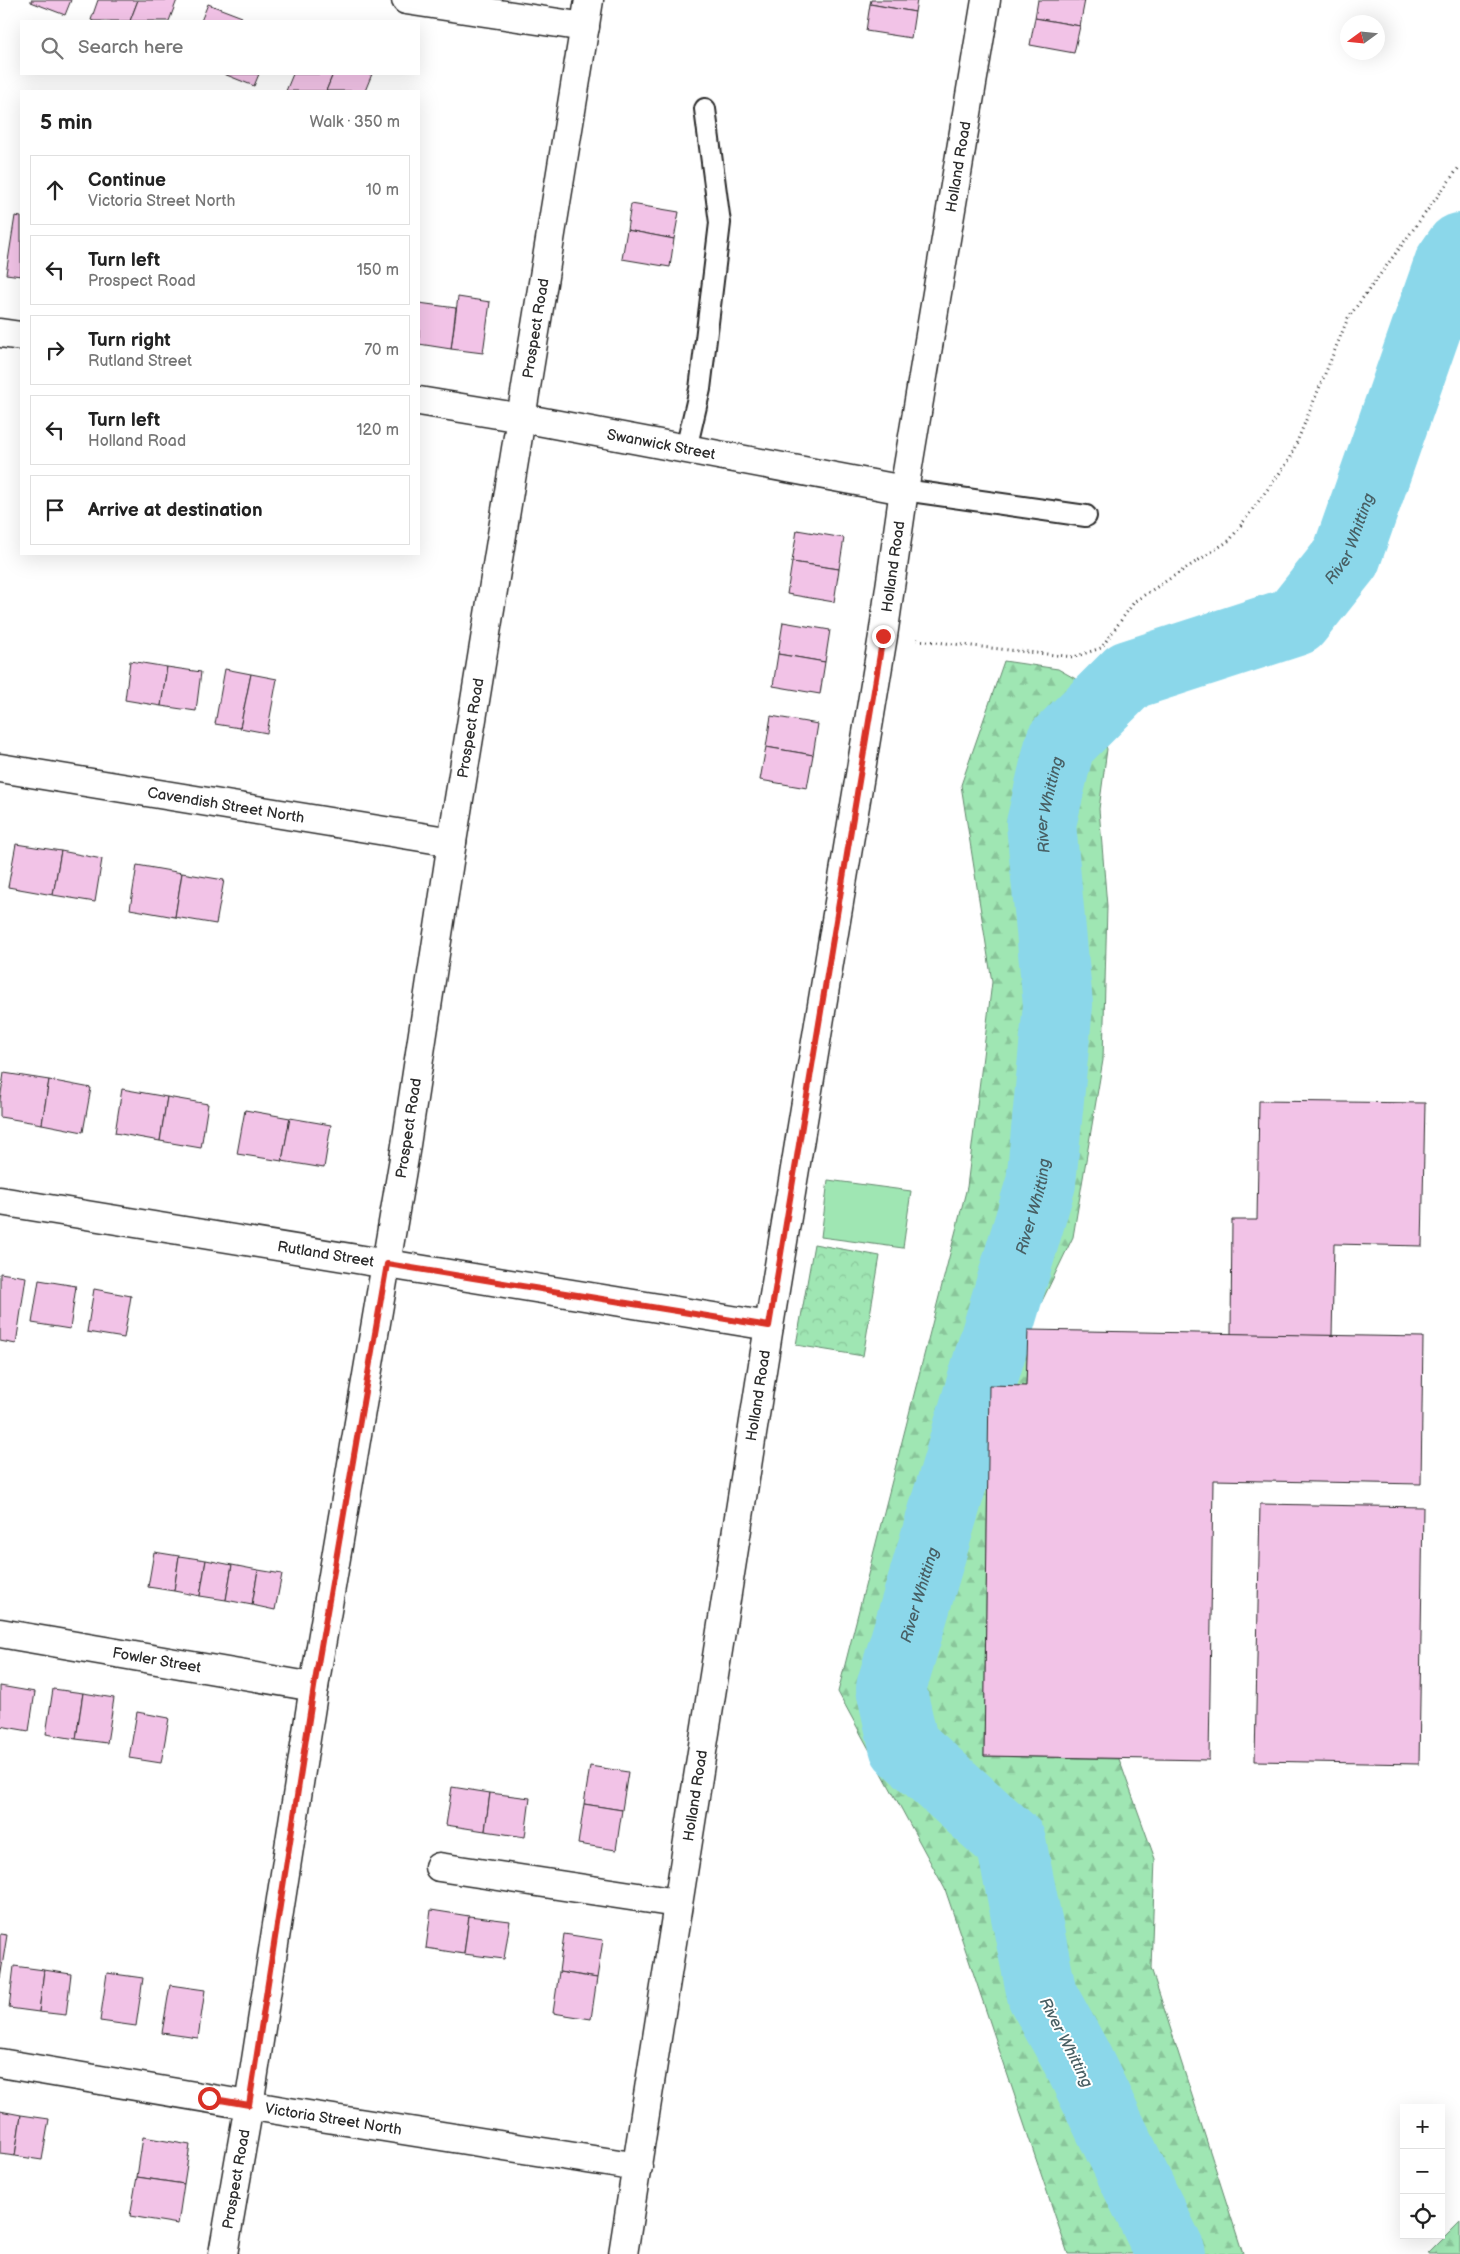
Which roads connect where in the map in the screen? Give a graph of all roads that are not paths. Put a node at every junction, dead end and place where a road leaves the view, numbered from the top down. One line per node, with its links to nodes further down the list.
1 (406, 0): 4 (street)
2 (589, 0): 4 (street, Prospect Road)
3 (986, 0): 11 (street, Holland Road)
4 (585, 27): 9 (street, Prospect Road)
5 (705, 109): 10 (lane)
6 (0, 333): 7 (street)
7 (20, 336)
8 (420, 401): 9 (street, Swanwick Street)
9 (522, 418): 10 (street, Swanwick Street); 14 (street, Prospect Road)
10 (686, 449): 11 (street, Swanwick Street)
11 (904, 490): 12 (lane); 17 (street, Holland Road)
12 (1086, 516)
13 (0, 768): 14 (street, Cavendish Street North)
14 (452, 842): 16 (street, Prospect Road)
15 (0, 1201): 16 (street, Rutland Street)
16 (387, 1264): 17 (street, Rutland Street); 19 (street, Prospect Road)
17 (769, 1326): 21 (street, Holland Road)
18 (0, 1633): 19 (street, Fowler Street)
19 (314, 1687): 23 (street, Prospect Road)
20 (439, 1867): 21 (street)
21 (677, 1903): 24 (street, Holland Road)
22 (0, 2063): 23 (street, Victoria Street North)
23 (249, 2105): 24 (street, Victoria Street North); 25 (street, Prospect Road)
24 (638, 2166): 26 (street, Holland Road)
25 (223, 2254)
26 (623, 2254)

